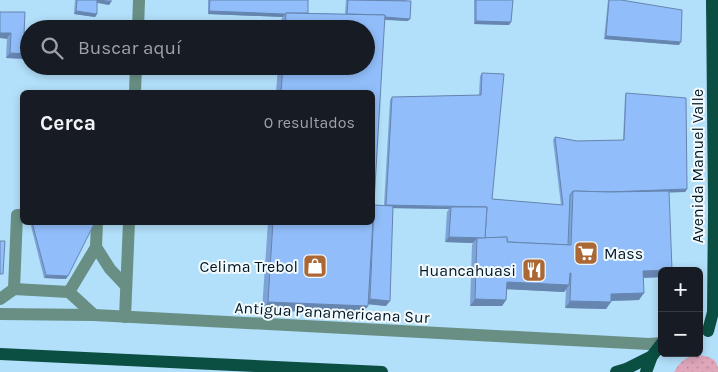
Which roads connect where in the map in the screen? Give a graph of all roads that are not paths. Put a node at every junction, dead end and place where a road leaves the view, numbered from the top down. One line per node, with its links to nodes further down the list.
1 (139, 0): 3 (street)
2 (712, 0): 17 (main road, Avenida Manuel Valle)
3 (138, 20)
4 (136, 75): 5 (street)
5 (135, 90)
6 (20, 215): 11 (street)
7 (98, 225): 9 (street)
8 (129, 225): 10 (street)
9 (96, 247): 10 (street); 12 (street)
10 (126, 286): 16 (street)
11 (14, 289): 12 (street); 13 (street)
12 (69, 292): 15 (street)
13 (0, 299)
14 (0, 314): 15 (street, Antigua Panamericana Sur)
15 (94, 316): 16 (street, Antigua Panamericana Sur)
16 (124, 317): 18 (street, Antigua Panamericana Sur)
17 (709, 332)
18 (658, 343)
19 (658, 348): 21 (main road)
20 (0, 354): 22 (main road)
21 (652, 356): 23 (main road); 24 (main road)
22 (382, 372)
23 (616, 372)
24 (646, 372)

